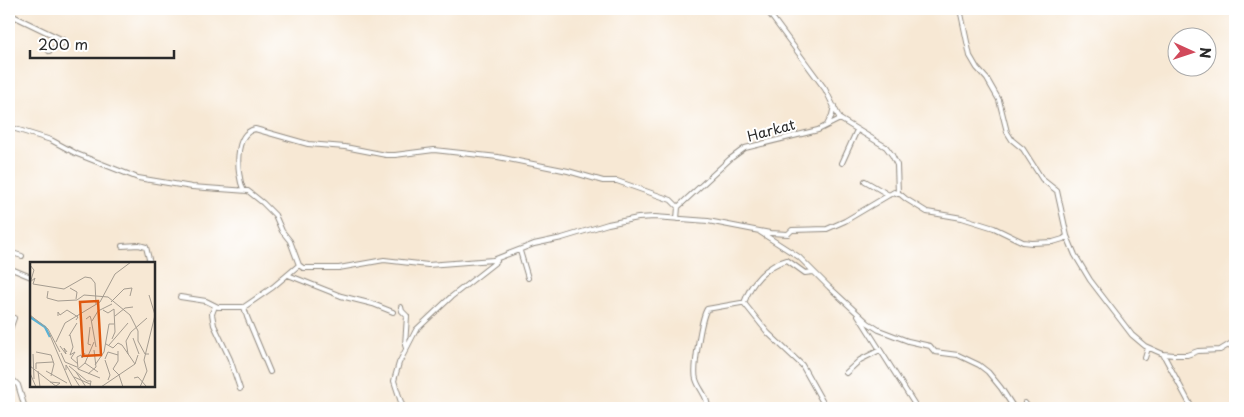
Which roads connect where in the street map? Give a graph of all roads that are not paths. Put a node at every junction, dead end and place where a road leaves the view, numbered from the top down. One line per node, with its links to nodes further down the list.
1 (766, 9): 5 (street)
2 (960, 9): 18 (street)
3 (9, 14): 4 (street)
4 (49, 51)
5 (834, 106): 6 (street); 7 (street)
6 (840, 119): 7 (street, Harkat); 9 (street)
7 (827, 124): 15 (street, Harkat)
8 (9, 127): 12 (street)
9 (857, 130): 10 (street); 13 (street)
10 (842, 163)
11 (865, 181): 14 (street)
12 (243, 189): 15 (street); 25 (street)
13 (898, 194): 14 (street); 18 (street)
14 (889, 195): 17 (street)
15 (678, 206): 16 (street)
16 (677, 219): 17 (street); 20 (street)
17 (759, 230): 27 (street)
18 (1067, 236): 42 (street)
19 (122, 246): 24 (street)
20 (520, 251): 23 (street); 30 (street)
21 (9, 252): 22 (street)
22 (22, 256)
23 (498, 260): 25 (street); 41 (street)
24 (150, 262)
25 (298, 265): 28 (street)
26 (9, 268): 29 (street)
27 (813, 272): 32 (street); 36 (street)
28 (288, 275): 34 (street); 37 (street)
29 (30, 277)
30 (528, 278)
31 (180, 297): 33 (street)
32 (744, 303): 52 (street); 53 (street)
33 (215, 306): 34 (street); 49 (street)
34 (244, 307): 46 (street)
35 (401, 307): 41 (street)
36 (855, 311): 43 (street); 55 (street)
37 (393, 312)
38 (14, 318): 39 (street)
39 (9, 332)
40 (1235, 340): 44 (street)
41 (406, 348): 51 (street)
42 (1148, 348): 44 (street); 45 (street)
43 (880, 350): 47 (street); 54 (street)
44 (1163, 354): 56 (street)
45 (1145, 358)
46 (270, 372)
47 (846, 373)
48 (9, 376): 50 (street)
49 (240, 389)
50 (25, 408)
51 (403, 408)
52 (708, 408)
53 (826, 408)
54 (917, 408)
55 (1014, 408)
56 (1192, 408)

